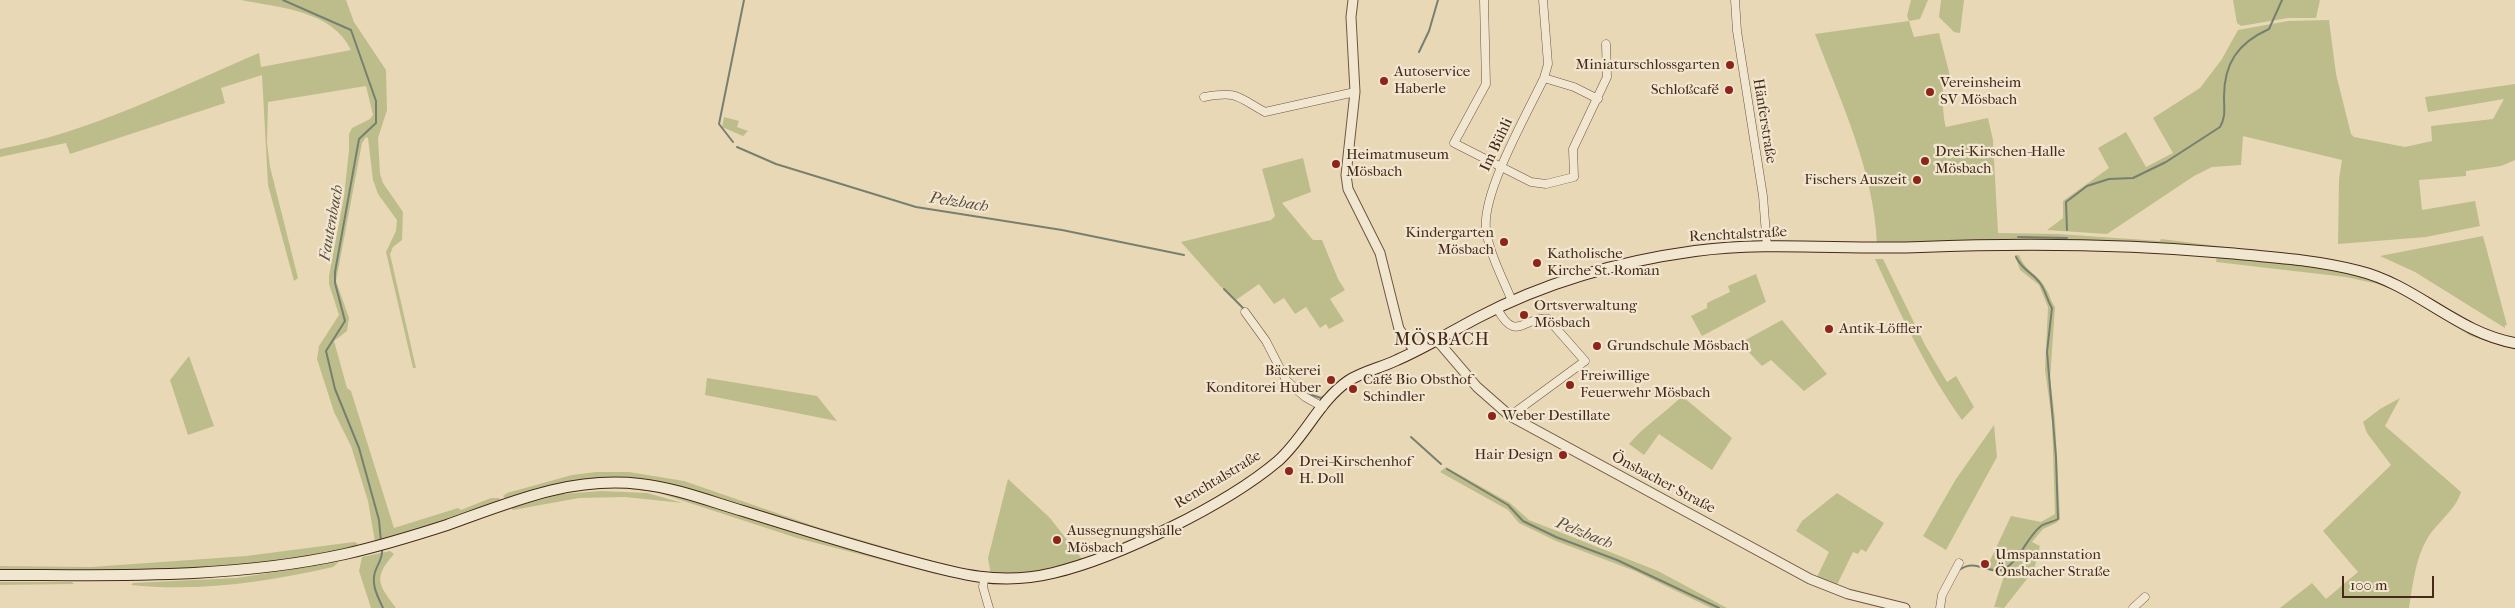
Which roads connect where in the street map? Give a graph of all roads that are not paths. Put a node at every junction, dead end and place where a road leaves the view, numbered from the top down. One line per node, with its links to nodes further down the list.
1 (1353, 0): 7 (street)
2 (1484, 0): 10 (street)
3 (1543, 0): 6 (street, Im Bühli)
4 (1735, 0): 11 (street, Hänferstraße)
5 (1606, 44): 9 (street)
6 (1544, 78): 9 (street); 10 (street, Im Bühli)
7 (1355, 92): 8 (street); 17 (street)
8 (1204, 97)
9 (1598, 100): 10 (street)
10 (1503, 166): 12 (street, Im Bühli)
11 (1767, 247): 12 (main road, Renchtalstraße); 16 (main road, Renchtalstraße)
12 (1512, 301): 13 (main road, Renchtalstraße)
13 (1497, 308): 15 (main road, Renchtalstraße); 19 (street)
14 (1244, 312): 18 (street)
15 (1436, 339): 17 (main road, Renchtalstraße); 19 (street, Önsbacher Straße)
16 (2515, 343)
17 (1415, 351): 18 (main road, Renchtalstraße)
18 (1323, 407): 22 (main road, Renchtalstraße)
19 (1510, 416): 25 (street, Önsbacher Straße)
20 (1959, 563): 26 (street)
21 (0, 575): 22 (main road, Renchtalstraße)
22 (984, 579): 24 (street)
23 (2145, 597): 27 (street)
24 (989, 608)
25 (1904, 608)
26 (1940, 608)
27 (2133, 608)

